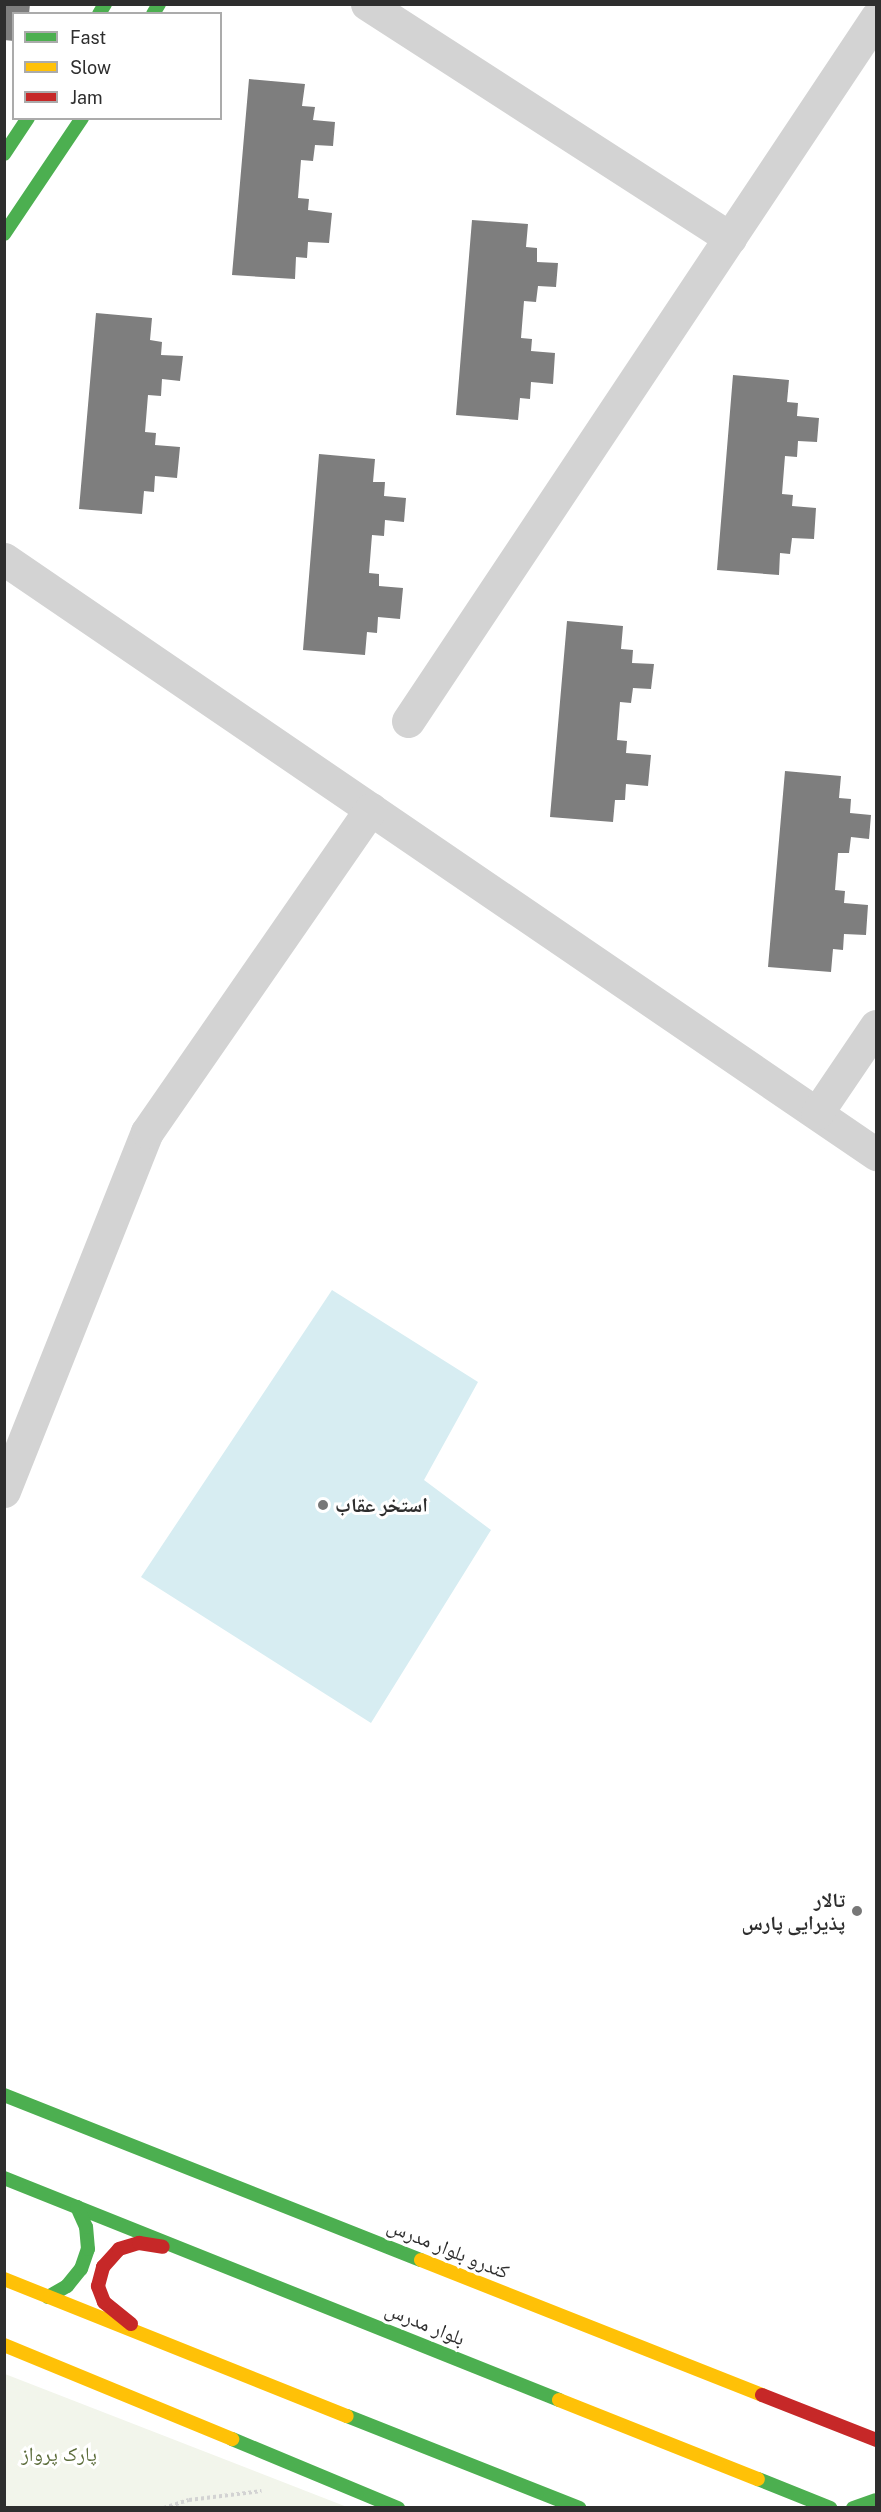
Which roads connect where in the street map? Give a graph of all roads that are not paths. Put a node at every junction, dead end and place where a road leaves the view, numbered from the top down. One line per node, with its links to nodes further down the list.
1 (367, 4): 7 (street)
2 (876, 18): 7 (street)
3 (27, 120): 5 (main road)
4 (81, 120): 6 (main road)
5 (4, 154)
6 (4, 234)
7 (730, 238): 9 (street)
8 (4, 560): 10 (street)
9 (408, 722)
10 (372, 809): 12 (street); 14 (street)
11 (876, 1026): 12 (street)
12 (817, 1113): 13 (street)
13 (876, 1154)
14 (4, 1491)
15 (4, 2095): 23 (main road, کندرو بلوار مدرس)
16 (4, 2178): 17 (main road, بلوار مدرس)
17 (77, 2207): 18 (main road, بلوار مدرس); 20 (main road)
18 (188, 2251): 21 (main road); 29 (main road, بلوار مدرس)
19 (4, 2279): 20 (main road)
20 (48, 2297): 21 (main road)
21 (142, 2333): 24 (main road)
22 (4, 2345): 27 (main road)
23 (876, 2440)
24 (478, 2467): 26 (main road); 28 (main road)
25 (876, 2500): 30 (main road)
26 (521, 2501)
27 (398, 2508)
28 (579, 2508)
29 (830, 2508)
30 (853, 2508)

